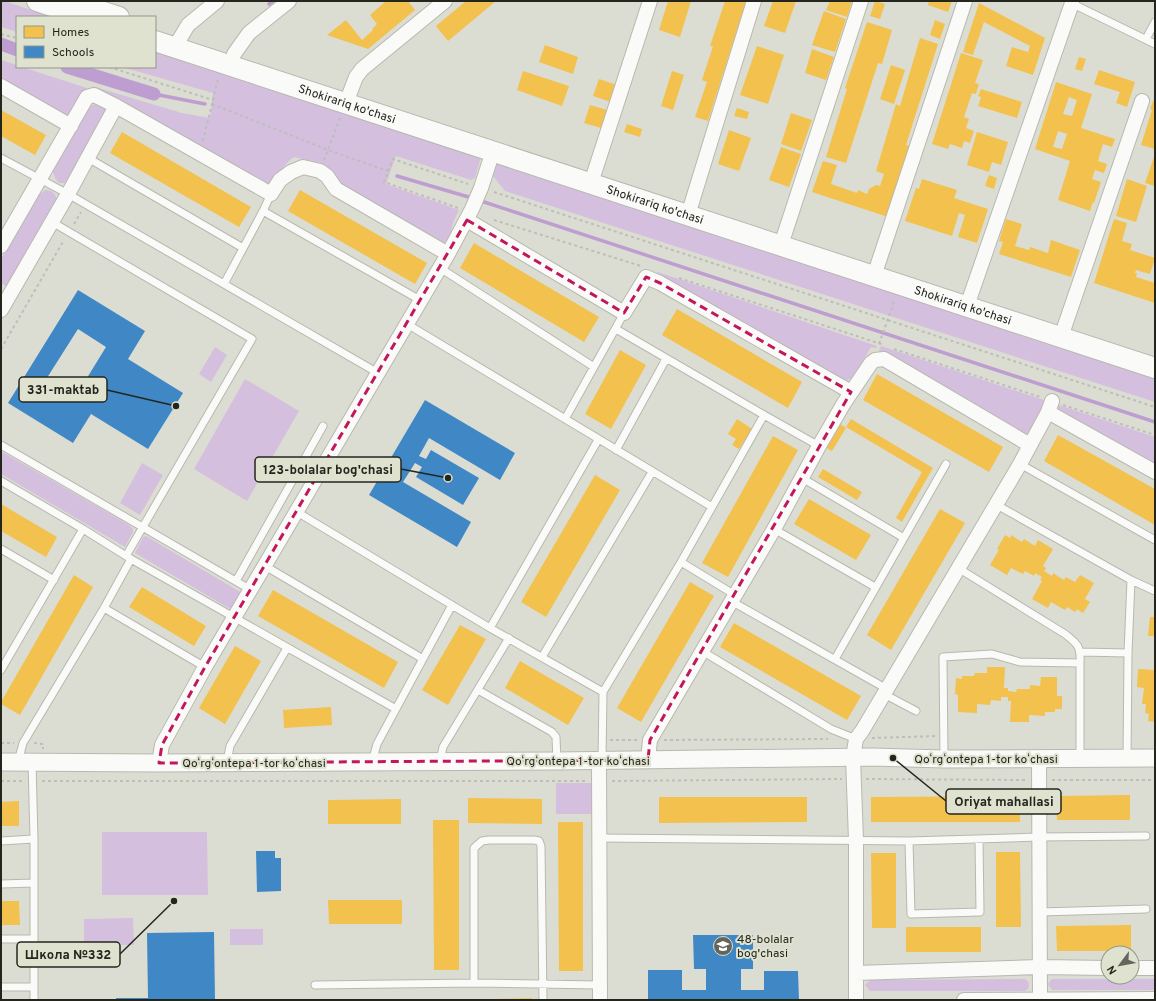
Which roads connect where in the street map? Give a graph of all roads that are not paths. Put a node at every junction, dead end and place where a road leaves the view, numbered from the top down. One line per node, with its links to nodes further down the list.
1 (217, 1): 16 (street)
2 (289, 1): 18 (street)
3 (444, 1): 20 (street)
4 (650, 1): 27 (street)
5 (754, 1): 31 (street)
6 (861, 1): 36 (street)
7 (965, 1): 40 (street)
8 (54, 2): 10 (main road); 11 (main road)
9 (1069, 2): 14 (lane); 43 (street)
10 (82, 16)
11 (115, 16)
12 (1155, 22): 14 (lane)
13 (156, 30): 16 (main road, Shokirariq ko'chasi)
14 (1146, 39): 17 (lane)
15 (156, 41): 16 (main road, Shokirariq ko'chasi)
16 (178, 42): 18 (main road, Shokirariq ko'chasi)
17 (1155, 44)
18 (228, 59): 20 (main road, Shokirariq ko'chasi)
19 (1, 86): 23 (street)
20 (348, 98): 24 (main road, Shokirariq ko'chasi); 27 (main road, Shokirariq ko'chasi)
21 (1142, 101): 48 (street)
22 (116, 106): 23 (street); 26 (street); 30 (street)
23 (71, 126): 28 (street)
24 (493, 151): 27 (main road, Shokirariq ko'chasi); 33 (street)
25 (1, 158): 28 (lane)
26 (88, 158): 29 (street); 37 (lane)
27 (593, 177): 31 (main road, Shokirariq ko'chasi)
28 (40, 180): 29 (lane); 35 (street)
29 (68, 194): 34 (street); 41 (lane)
30 (270, 194): 32 (lane); 38 (street)
31 (690, 209): 36 (main road, Shokirariq ko'chasi)
32 (263, 211): 37 (lane); 42 (lane)
33 (470, 214): 38 (street); 45 (street)
34 (52, 222): 44 (street); 72 (lane)
35 (3, 238)
36 (783, 239): 40 (main road, Shokirariq ko'chasi)
37 (243, 248): 41 (lane)
38 (448, 254): 39 (street)
39 (440, 268): 42 (street); 51 (lane)
40 (876, 270): 43 (main road, Shokirariq ko'chasi); 43 (main road, Shokirariq ko'chasi)
41 (224, 284): 53 (lane)
42 (420, 300): 46 (street)
43 (969, 300): 48 (main road, Shokirariq ko'chasi)
44 (3, 301)
45 (624, 313): 47 (lane); 54 (street)
46 (406, 324): 53 (street); 56 (lane)
47 (616, 329): 50 (lane); 51 (lane)
48 (1063, 330): 49 (main road, Shokirariq ko'chasi); 52 (main road, Shokirariq ko'chasi)
49 (1155, 353)
50 (666, 359): 55 (lane); 62 (lane)
51 (594, 367): 56 (lane)
52 (1155, 368)
53 (378, 373): 71 (street)
54 (851, 392): 59 (street); 61 (street)
55 (764, 415): 61 (lane); 70 (lane)
56 (565, 419): 58 (lane)
57 (324, 426): 84 (lane)
58 (598, 440): 62 (lane); 92 (lane)
59 (1030, 444): 64 (street); 66 (street)
60 (1, 445): 72 (lane)
61 (819, 446): 67 (street)
62 (616, 450): 65 (lane)
63 (946, 464): 75 (lane)
64 (1020, 464): 69 (street); 76 (lane)
65 (652, 472): 70 (lane); 98 (lane)
66 (1155, 472)
67 (802, 478): 73 (street); 75 (lane)
68 (1, 481): 74 (lane)
69 (996, 504): 81 (street); 83 (lane)
70 (712, 507): 79 (lane)
71 (297, 512): 80 (street); 89 (lane)
72 (143, 528): 78 (lane); 84 (lane)
73 (774, 528): 85 (lane); 88 (street)
74 (83, 529): 78 (lane); 82 (lane)
75 (904, 538): 85 (lane)
76 (1155, 540)
77 (1, 549): 82 (lane)
78 (129, 558): 90 (lane); 91 (lane)
79 (681, 562): 88 (lane); 106 (lane)
80 (265, 566): 86 (street); 99 (lane)
81 (958, 568): 96 (lane); 105 (street)
82 (54, 580): 103 (lane)
83 (1131, 580): 87 (lane); 97 (lane)
84 (236, 581): 86 (lane)
85 (875, 587): 100 (lane)
86 (251, 590): 91 (street)
87 (1155, 591)
88 (733, 598): 95 (street); 100 (lane)
89 (452, 605): 92 (lane); 99 (lane)
90 (104, 608): 102 (lane); 120 (lane)
91 (234, 618): 94 (lane); 102 (street)
92 (490, 628): 93 (lane)
93 (509, 638): 98 (lane); 104 (lane)
94 (287, 648): 107 (lane); 124 (lane)
95 (702, 651): 109 (lane); 116 (street)
96 (1081, 652): 97 (lane); 101 (lane)
97 (1128, 653): 111 (lane)
98 (542, 657): 106 (lane)
99 (424, 659): 107 (lane)
100 (835, 659): 105 (lane)
101 (1080, 663): 113 (lane); 115 (lane)
102 (205, 667): 123 (street)
103 (1, 670)
104 (478, 690): 117 (lane); 122 (lane)
105 (886, 691): 108 (lane); 109 (street)
106 (603, 692): 118 (lane)
107 (396, 709): 121 (lane)
108 (916, 711)
109 (856, 739): 110 (street)
110 (853, 758): 113 (street, Qoʻrgʻontepa 1-tor koʻchasi); 116 (street, Qoʻrgʻontepa 1-tor koʻchasi); 130 (street)
111 (1127, 758): 112 (street, Qoʻrgʻontepa 1-tor koʻchasi); 115 (street, Qoʻrgʻontepa 1-tor koʻchasi)
112 (1155, 758)
113 (944, 759): 114 (street, Qoʻrgʻontepa 1-tor koʻchasi)
114 (1039, 759): 115 (street, Qoʻrgʻontepa 1-tor koʻchasi); 126 (street)
115 (1080, 759)
116 (648, 760): 118 (street, Qoʻrgʻontepa 1-tor koʻchasi)
117 (557, 761): 118 (street, Qoʻrgʻontepa 1-tor koʻchasi); 122 (street, Qoʻrgʻontepa 1-tor koʻchasi)
118 (600, 761): 127 (street)
119 (1, 762): 120 (street, Qoʻrgʻontepa 1-tor koʻchasi)
120 (25, 762): 123 (street, Qoʻrgʻontepa 1-tor koʻchasi); 128 (lane)
121 (372, 762): 122 (street, Qoʻrgʻontepa 1-tor koʻchasi); 124 (street, Qoʻrgʻontepa 1-tor koʻchasi)
122 (440, 762)
123 (159, 763): 124 (street, Qoʻrgʻontepa 1-tor koʻchasi)
124 (227, 763)
125 (1146, 836): 126 (lane)
126 (1039, 837): 129 (lane); 136 (street)
127 (599, 838): 130 (lane); 147 (street)
128 (34, 839): 131 (lane); 133 (lane)
129 (979, 839): 132 (lane); 132 (lane)
130 (856, 840): 132 (lane); 143 (street)
131 (1, 841)
132 (909, 841)
133 (34, 883): 134 (lane); 138 (lane)
134 (1, 884)
135 (1146, 910): 136 (lane)
136 (1040, 912): 139 (street)
137 (1, 939): 138 (lane)
138 (34, 939): 149 (lane)
139 (1040, 967): 140 (street); 143 (street); 150 (street)
140 (1100, 968)
141 (1140, 968): 142 (street)
142 (1155, 968)
143 (856, 973): 155 (street)
144 (474, 983): 145 (lane); 145 (lane); 146 (lane)
145 (543, 984): 147 (lane); 153 (lane)
146 (315, 985)
147 (599, 985): 154 (street)
148 (1, 987): 149 (lane)
149 (34, 987): 152 (lane)
150 (1040, 999): 151 (street); 156 (street)
151 (1155, 999)
152 (34, 1000)
153 (543, 1000)
154 (600, 1000)
155 (856, 1000)
156 (964, 1000)

